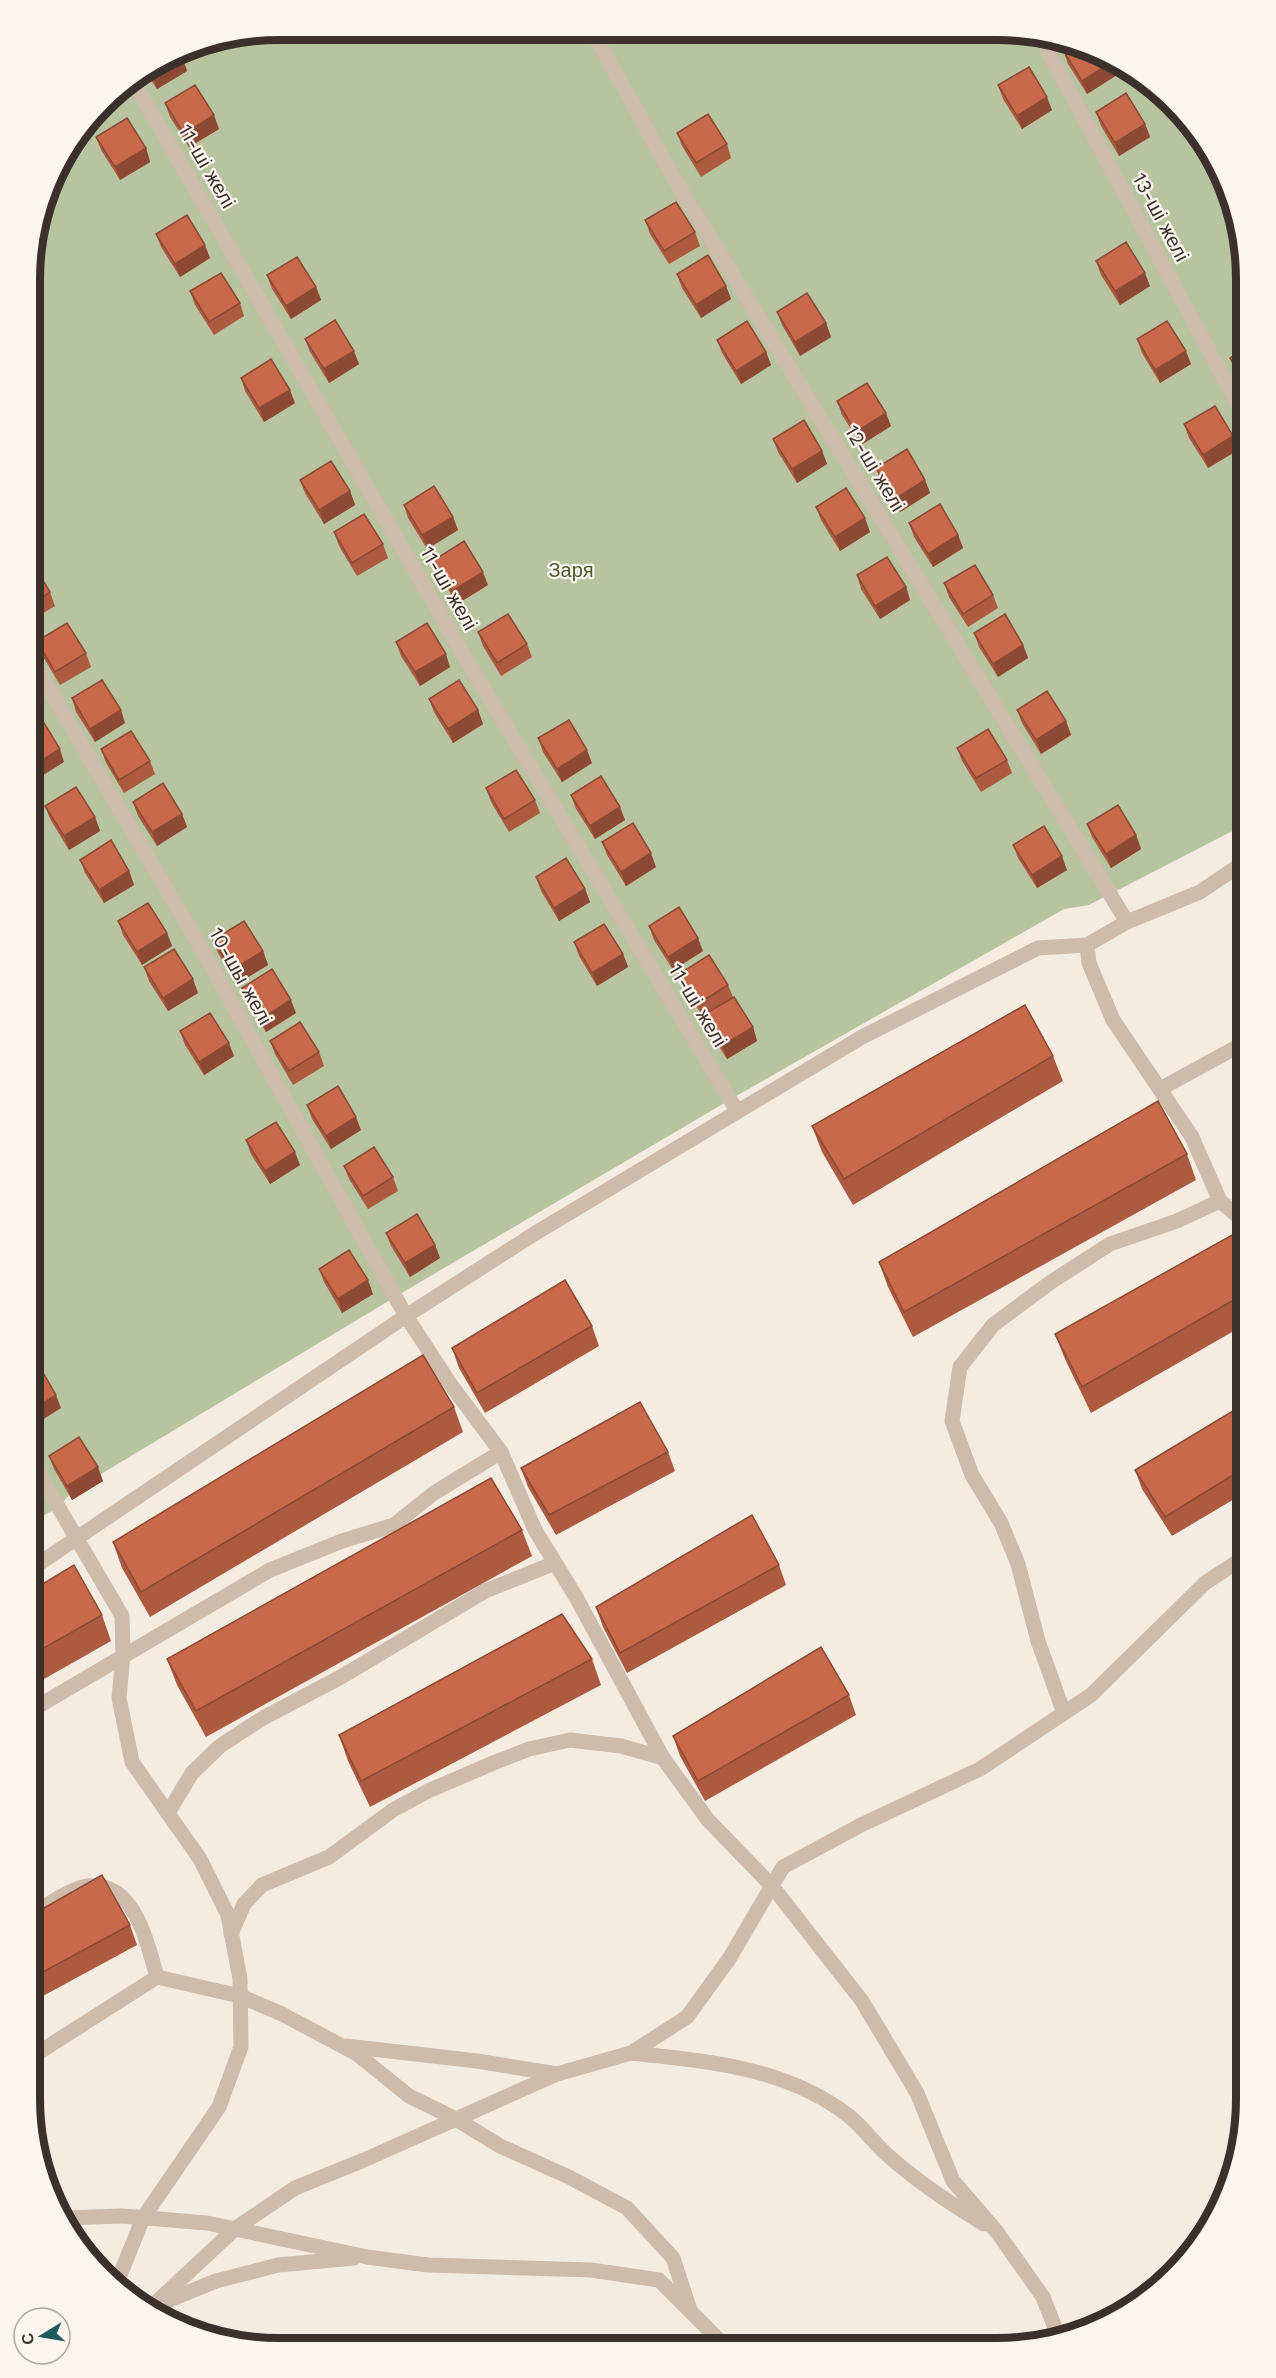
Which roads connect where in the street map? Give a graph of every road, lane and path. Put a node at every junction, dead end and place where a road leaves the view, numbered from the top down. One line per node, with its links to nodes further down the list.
1 (597, 40): 7 (street, 12-ші желі)
2 (1045, 45): 4 (street, 13-ші желі)
3 (137, 88): 11 (street, 11-ші желі)
4 (1236, 400)
5 (40, 674): 14 (street, 10-шы желі)
6 (1236, 868): 7 (street)
7 (1127, 922): 8 (street)
8 (1087, 945): 10 (street); 11 (street)
9 (1236, 1047): 10 (street)
10 (1160, 1089): 12 (street)
11 (737, 1111): 14 (street)
12 (1220, 1201): 13 (street); 23 (street)
13 (1236, 1214)
14 (406, 1316): 15 (street, 10-шы желі); 17 (street)
15 (501, 1452): 19 (street, 10-шы желі); 21 (street)
16 (40, 1475): 17 (street)
17 (77, 1538): 18 (street); 21 (street)
18 (40, 1563)
19 (555, 1563): 24 (street, 10-шы желі); 25 (street)
20 (1236, 1563): 23 (street)
21 (123, 1655): 22 (street); 25 (street)
22 (40, 1705)
23 (1064, 1713): 26 (street)
24 (663, 1758): 26 (street, 10-шы желі); 28 (street)
25 (168, 1813): 28 (street)
26 (772, 1886): 33 (street); 39 (street, 10-шы желі)
27 (40, 1909): 29 (street)
28 (231, 1934): 30 (street)
29 (156, 1977): 30 (street); 32 (street)
30 (240, 1996): 31 (street); 37 (street)
31 (342, 2045): 34 (street); 35 (street)
32 (40, 2052)
33 (632, 2054): 34 (street); 39 (street)
34 (557, 2074): 35 (street)
35 (456, 2119): 38 (street); 44 (street)
36 (73, 2218): 37 (street)
37 (143, 2218): 38 (street); 41 (street)
38 (236, 2228): 40 (street); 42 (street)
39 (997, 2232): 45 (street, 10-шы желі)
40 (368, 2257): 43 (street); 44 (street)
41 (120, 2276)
42 (156, 2303)
43 (159, 2305)
44 (690, 2310): 46 (street)
45 (1056, 2330)
46 (717, 2338)

